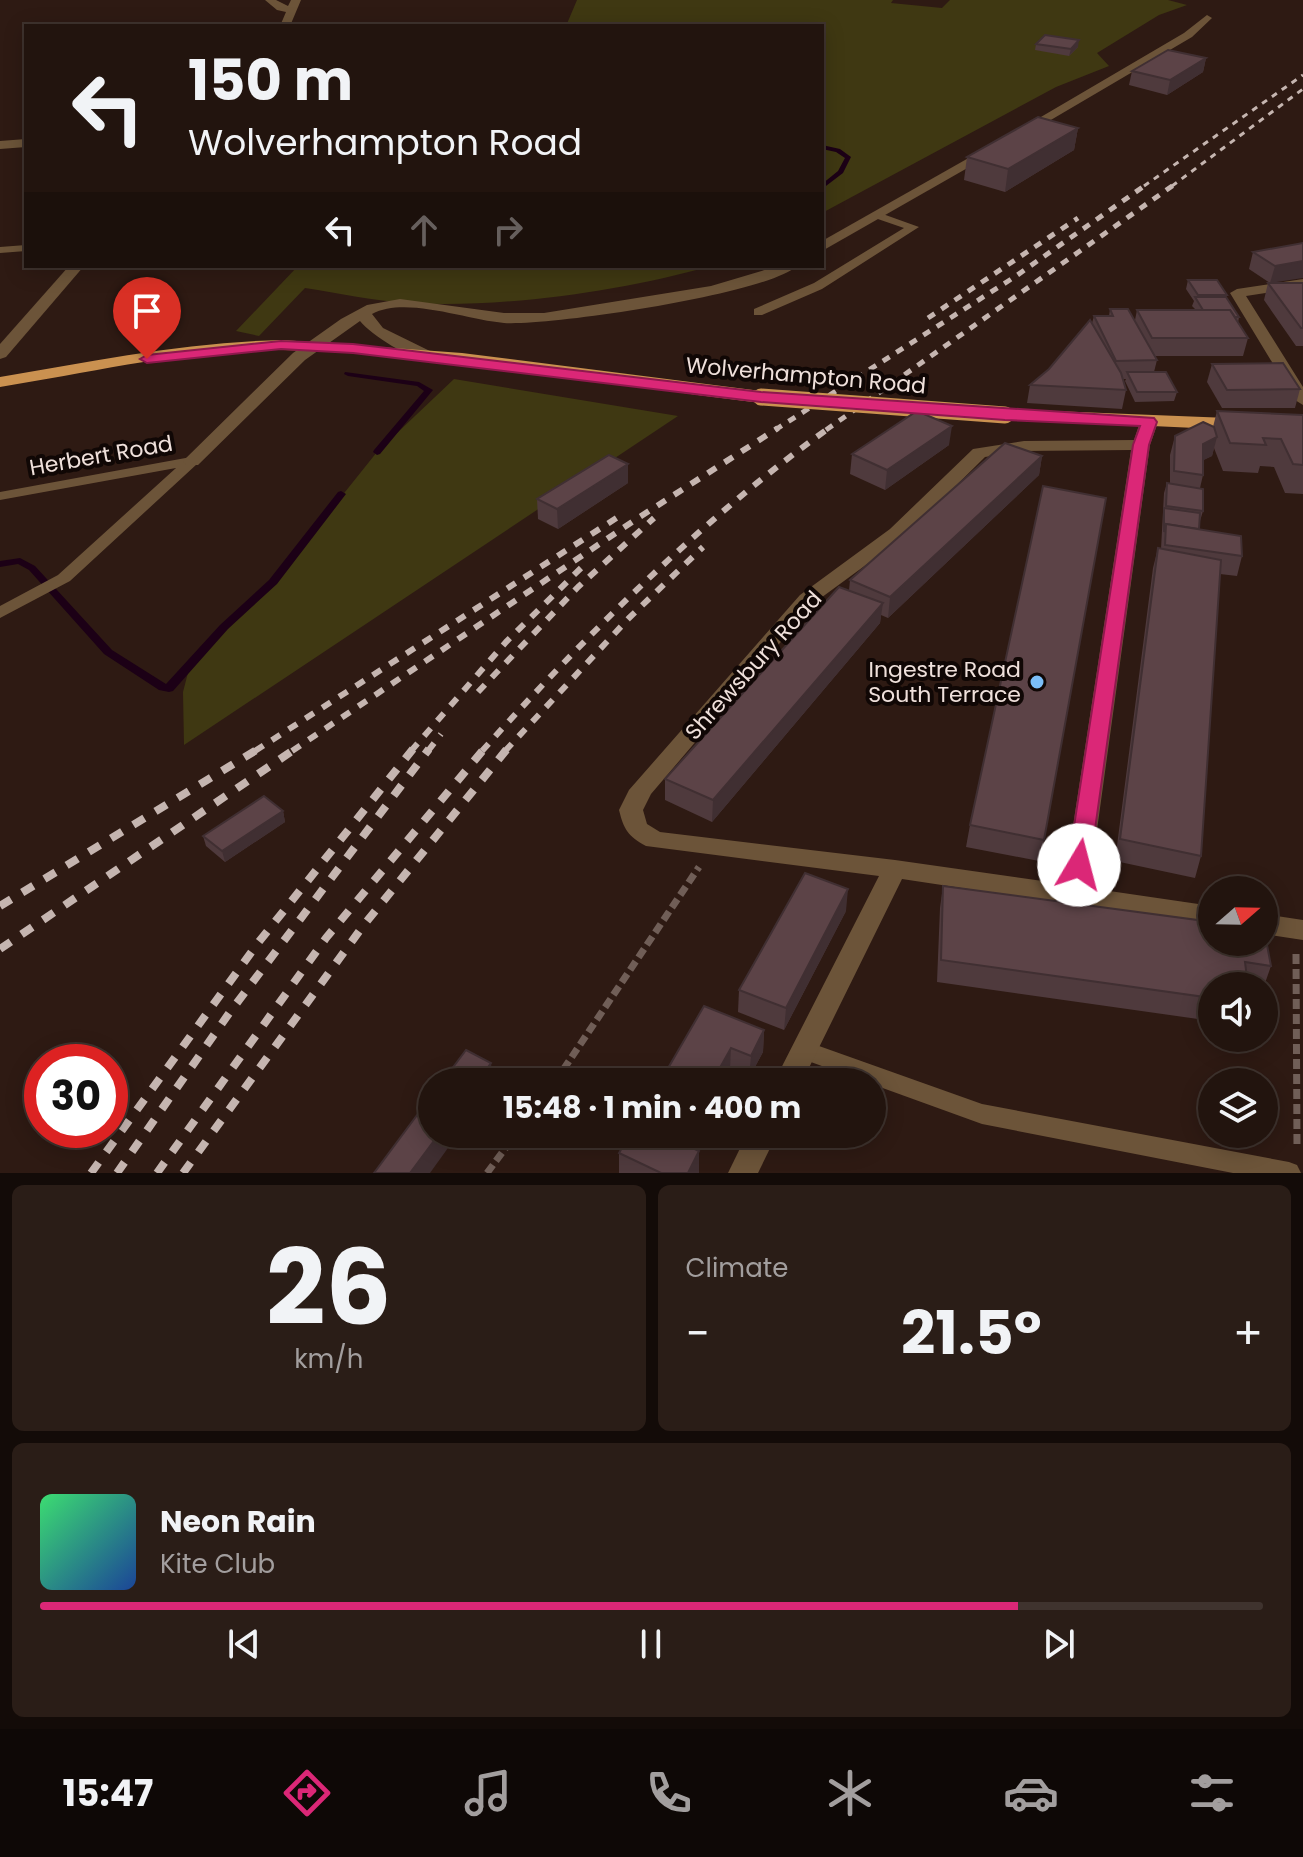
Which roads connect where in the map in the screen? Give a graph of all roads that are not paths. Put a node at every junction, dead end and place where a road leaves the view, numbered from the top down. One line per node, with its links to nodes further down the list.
1 (270, 0): 2 (street)
2 (294, 5): 4 (street)
3 (1207, 18): 5 (street)
4 (286, 24)
5 (1013, 137)
6 (24, 143): 8 (street)
7 (999, 144): 9 (street)
8 (0, 145)
9 (876, 215): 10 (street); 16 (lane)
10 (824, 246)
11 (24, 248): 12 (lane)
12 (0, 250)
13 (75, 268): 19 (street)
14 (785, 268): 17 (street, Herbert Road)
15 (1303, 283): 22 (street)
16 (758, 312)
17 (363, 314): 18 (street, Herbert Road); 20 (street)
18 (307, 346): 20 (highway, Wolverhampton Road); 21 (highway, Wolverhampton Road); 26 (street, Herbert Road)
19 (0, 354)
20 (430, 357): 23 (highway, Wolverhampton Road, bridge)
21 (0, 382)
22 (1303, 400)
23 (1149, 422): 24 (highway, Wolverhampton Road); 25 (street)
24 (1303, 427)
25 (1141, 445): 29 (street, Shrewsbury Road); 30 (street)
26 (192, 461): 27 (lane, Herbert Road); 28 (lane)
27 (0, 496)
28 (0, 613)
29 (895, 869): 30 (street, Shrewsbury Road); 34 (street)
30 (1075, 895): 31 (street, Shrewsbury Road)
31 (1198, 914)
32 (1278, 926): 33 (street)
33 (1300, 929)
34 (805, 1050): 35 (street); 37 (lane)
35 (795, 1068)
36 (755, 1148): 38 (street)
37 (1293, 1165)
38 (743, 1173)

